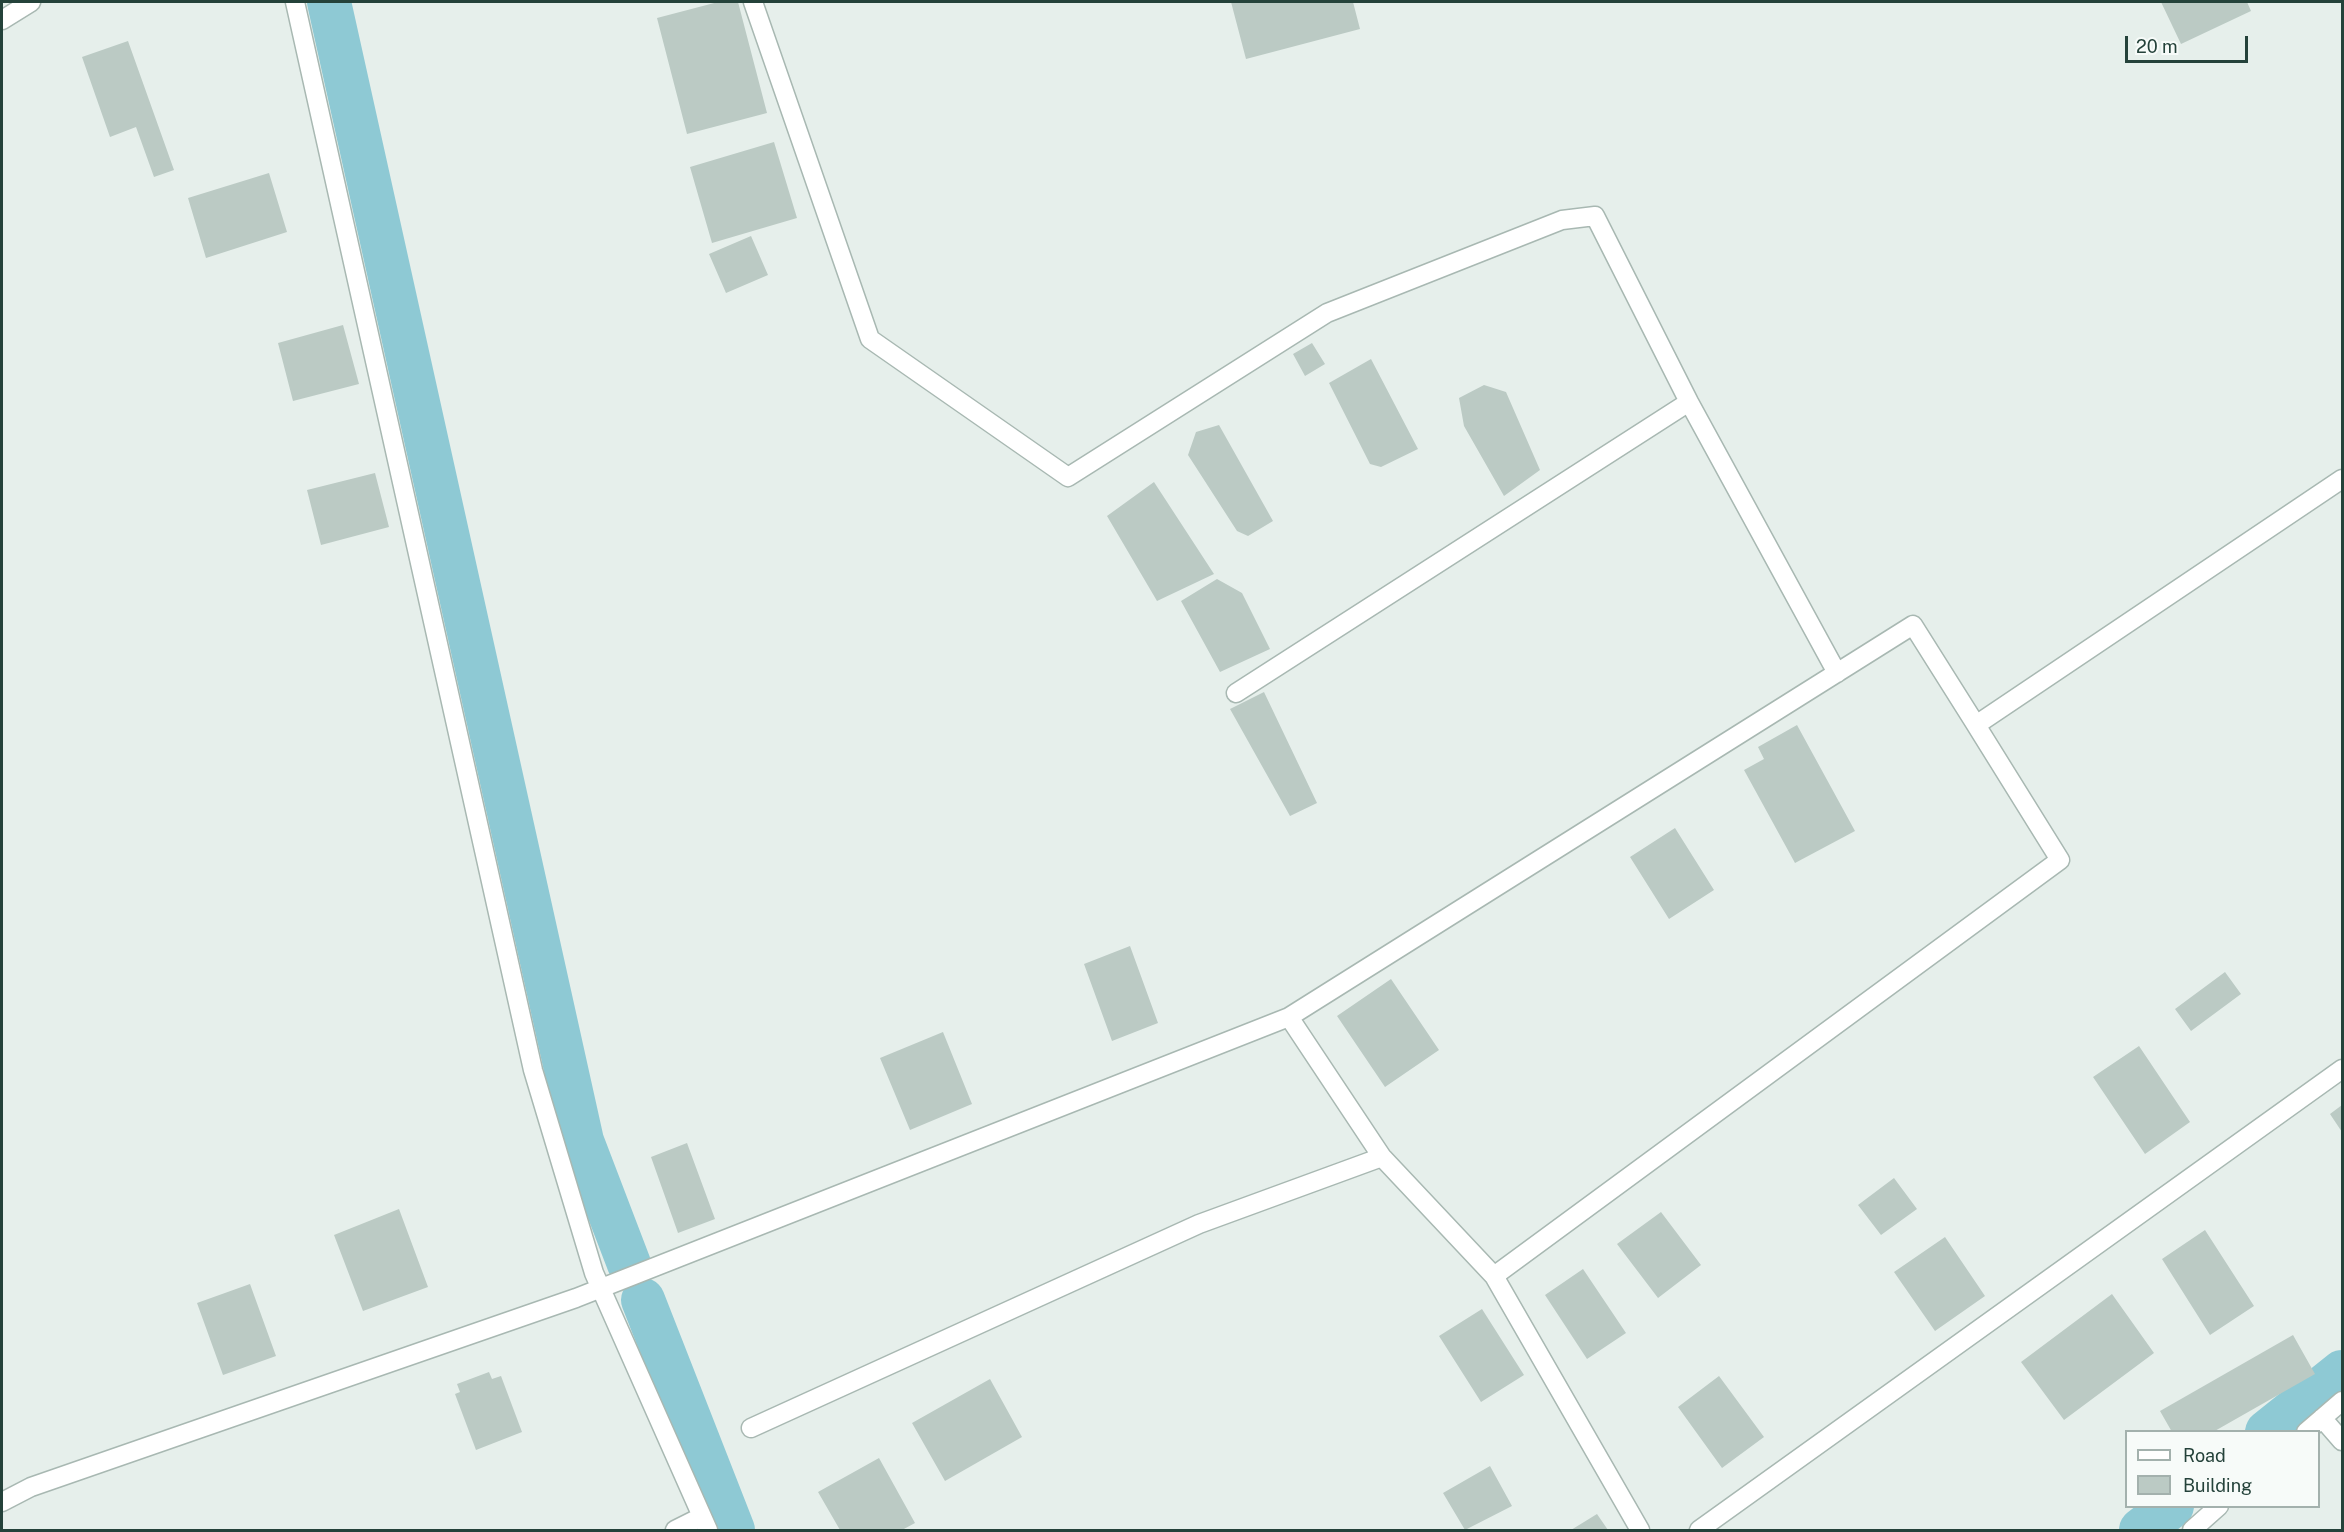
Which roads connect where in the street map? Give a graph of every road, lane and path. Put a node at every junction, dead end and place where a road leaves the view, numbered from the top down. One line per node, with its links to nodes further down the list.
1 (31, 2): 4 (street)
2 (295, 2): 14 (street)
3 (753, 2): 5 (street)
4 (2, 20)
5 (1689, 402): 7 (street); 8 (street)
6 (2343, 479): 9 (street)
7 (1837, 673): 9 (street); 10 (street)
8 (1236, 693)
9 (1976, 725): 13 (street)
10 (1289, 1017): 12 (street); 14 (street)
11 (2343, 1069): 25 (street)
12 (1382, 1157): 13 (street); 17 (street)
13 (1494, 1276): 24 (street)
14 (600, 1289): 20 (street); 22 (street)
15 (2343, 1401): 16 (street)
16 (2322, 1418): 18 (street); 19 (street)
17 (751, 1428)
18 (2307, 1430)
19 (2343, 1441)
20 (2, 1502)
21 (2217, 1508): 26 (street)
22 (704, 1524): 23 (street)
23 (675, 1530)
24 (1640, 1530)
25 (1699, 1530)
26 (2192, 1530)

